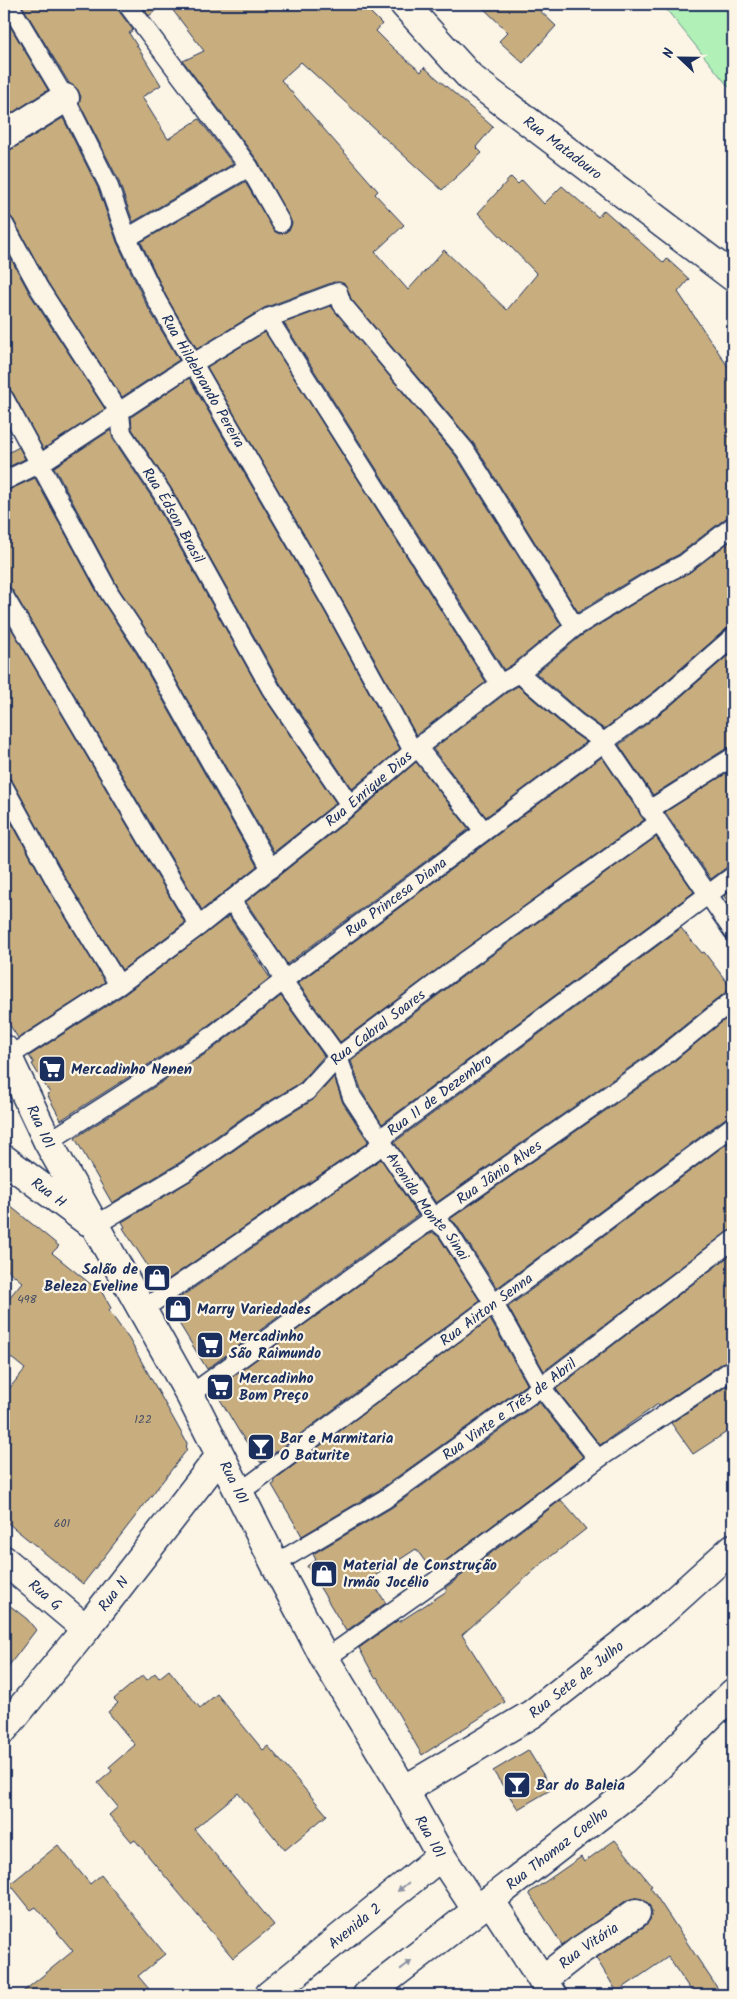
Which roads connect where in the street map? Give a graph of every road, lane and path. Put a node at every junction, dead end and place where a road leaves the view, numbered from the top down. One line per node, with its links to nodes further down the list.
1 (9, 4): 4 (lane, Rua Hildebrando Pereira)
2 (127, 4): 6 (lane)
3 (404, 4): 10 (street, Rua Matadouro)
4 (65, 98): 5 (street); 9 (lane, Rua Hildebrando Pereira)
5 (4, 136)
6 (249, 167): 7 (lane); 9 (lane)
7 (281, 223)
8 (4, 224): 14 (lane, Rua Édson Brasil)
9 (127, 238): 12 (lane, Rua Hildebrando Pereira)
10 (733, 277)
11 (268, 318): 12 (lane); 19 (lane); 22 (lane)
12 (192, 364): 14 (lane); 24 (lane, Rua Hildebrando Pereira)
13 (4, 398): 15 (lane)
14 (120, 413): 15 (lane); 27 (lane, Rua Édson Brasil)
15 (40, 464): 16 (lane); 30 (lane)
16 (4, 481)
17 (733, 526): 19 (lane, Rua Enrique Dias)
18 (4, 596): 34 (lane)
19 (576, 627): 21 (lane, Rua Enrique Dias)
20 (733, 637): 23 (lane, Rua Princesa Diana)
21 (519, 673): 22 (lane, Rua Enrique Dias); 23 (lane)
22 (500, 684): 24 (lane, Rua Enrique Dias)
23 (604, 742): 28 (lane); 29 (lane, Rua Princesa Diana)
24 (416, 749): 27 (lane, Rua Enrique Dias); 29 (lane, Rua Hildebrando Pereira)
25 (733, 757): 28 (lane, Rua Cabral Soares)
26 (4, 787): 37 (lane)
27 (350, 805): 30 (lane, Rua Enrique Dias)
28 (654, 816): 32 (lane); 40 (lane, Rua Cabral Soares)
29 (484, 831): 36 (lane, Rua Princesa Diana)
30 (271, 869): 33 (lane, Rua Enrique Dias)
31 (733, 876): 32 (lane, Rua 11 de Dezembro)
32 (709, 894): 35 (lane); 42 (lane, Rua 11 de Dezembro)
33 (231, 900): 34 (lane, Rua Enrique Dias); 36 (lane, Avenida Monte Sinai)
34 (199, 926): 37 (lane, Rua Enrique Dias)
35 (733, 931)
36 (283, 981): 40 (lane, Avenida Monte Sinai); 43 (lane, Rua Princesa Diana)
37 (119, 985): 39 (lane, Rua Enrique Dias)
38 (733, 1000): 45 (lane, Rua Jânio Alves)
39 (6, 1053): 43 (street, Rua 101)
40 (338, 1058): 42 (lane, Avenida Monte Sinai); 46 (lane, Rua Cabral Soares)
41 (733, 1126): 48 (lane, Rua Airton Senna)
42 (380, 1141): 45 (lane, Avenida Monte Sinai); 49 (lane, Rua 11 de Dezembro)
43 (48, 1142): 46 (street, Rua 101)
44 (4, 1159): 46 (street, Rua H)
45 (433, 1218): 48 (lane, Avenida Monte Sinai); 52 (lane, Rua Jânio Alves)
46 (94, 1226): 49 (street, Rua 101)
47 (733, 1240): 51 (lane, Rua Vinte e Três de Abril)
48 (494, 1304): 51 (lane, Avenida Monte Sinai); 55 (lane, Rua Airton Senna)
49 (142, 1310): 52 (street, Rua 101)
50 (733, 1369): 54 (lane)
51 (541, 1387): 54 (lane, Avenida Monte Sinai); 58 (lane, Rua Vinte e Três de Abril)
52 (190, 1395): 53 (street, Rua 101)
53 (220, 1456): 55 (street, Rua 101); 59 (street, Rua N)
54 (598, 1459): 60 (lane)
55 (239, 1493): 58 (street, Rua 101)
56 (733, 1548): 63 (street, Rua Sete de Julho)
57 (4, 1560): 59 (street, Rua G)
58 (275, 1564): 60 (street, Rua 101)
59 (86, 1629): 62 (street, Rua N)
60 (325, 1659): 63 (street, Rua 101)
61 (733, 1693): 65 (street, Rua Thomaz Coelho)
62 (4, 1729)
63 (404, 1790): 64 (street, Rua 101)
64 (441, 1856): 65 (street, Rua 101); 68 (street, Avenida 2, one-way to 68)
65 (483, 1904): 67 (street, Rua 101); 69 (street, one-way to 65)
66 (636, 1913): 67 (street, Rua Vitória)
67 (547, 1988)
68 (269, 1995)
69 (367, 1995)

